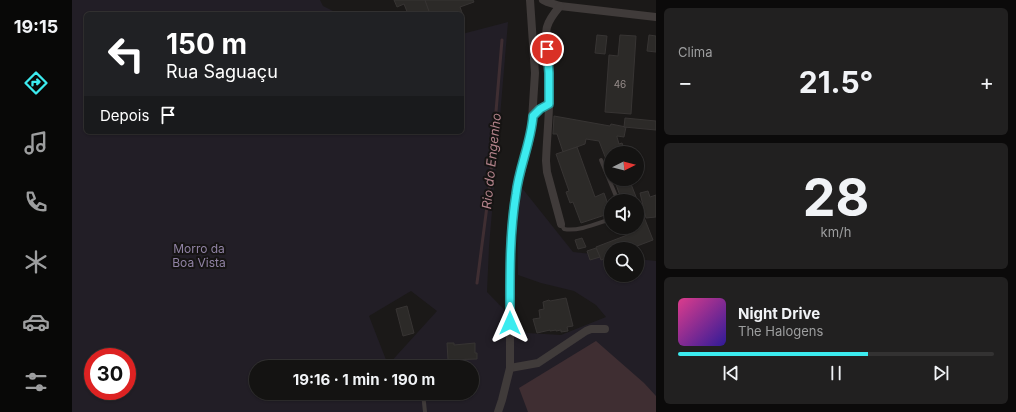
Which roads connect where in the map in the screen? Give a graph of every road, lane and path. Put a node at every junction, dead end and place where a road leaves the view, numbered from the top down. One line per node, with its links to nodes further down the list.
1 (530, 0): 6 (street)
2 (543, 0): 3 (street)
3 (560, 6): 4 (street); 5 (street)
4 (656, 17)
5 (546, 38): 6 (street); 8 (street)
6 (534, 39): 7 (street)
7 (534, 93): 8 (street); 9 (street)
8 (549, 104): 9 (street); 13 (street)
9 (533, 116): 15 (street)
10 (601, 160): 11 (lane)
11 (615, 194)
12 (604, 221): 13 (lane)
13 (561, 224)
14 (604, 329): 15 (street)
15 (510, 368): 18 (street)
16 (424, 400): 17 (lane)
17 (425, 412)
18 (498, 412)

